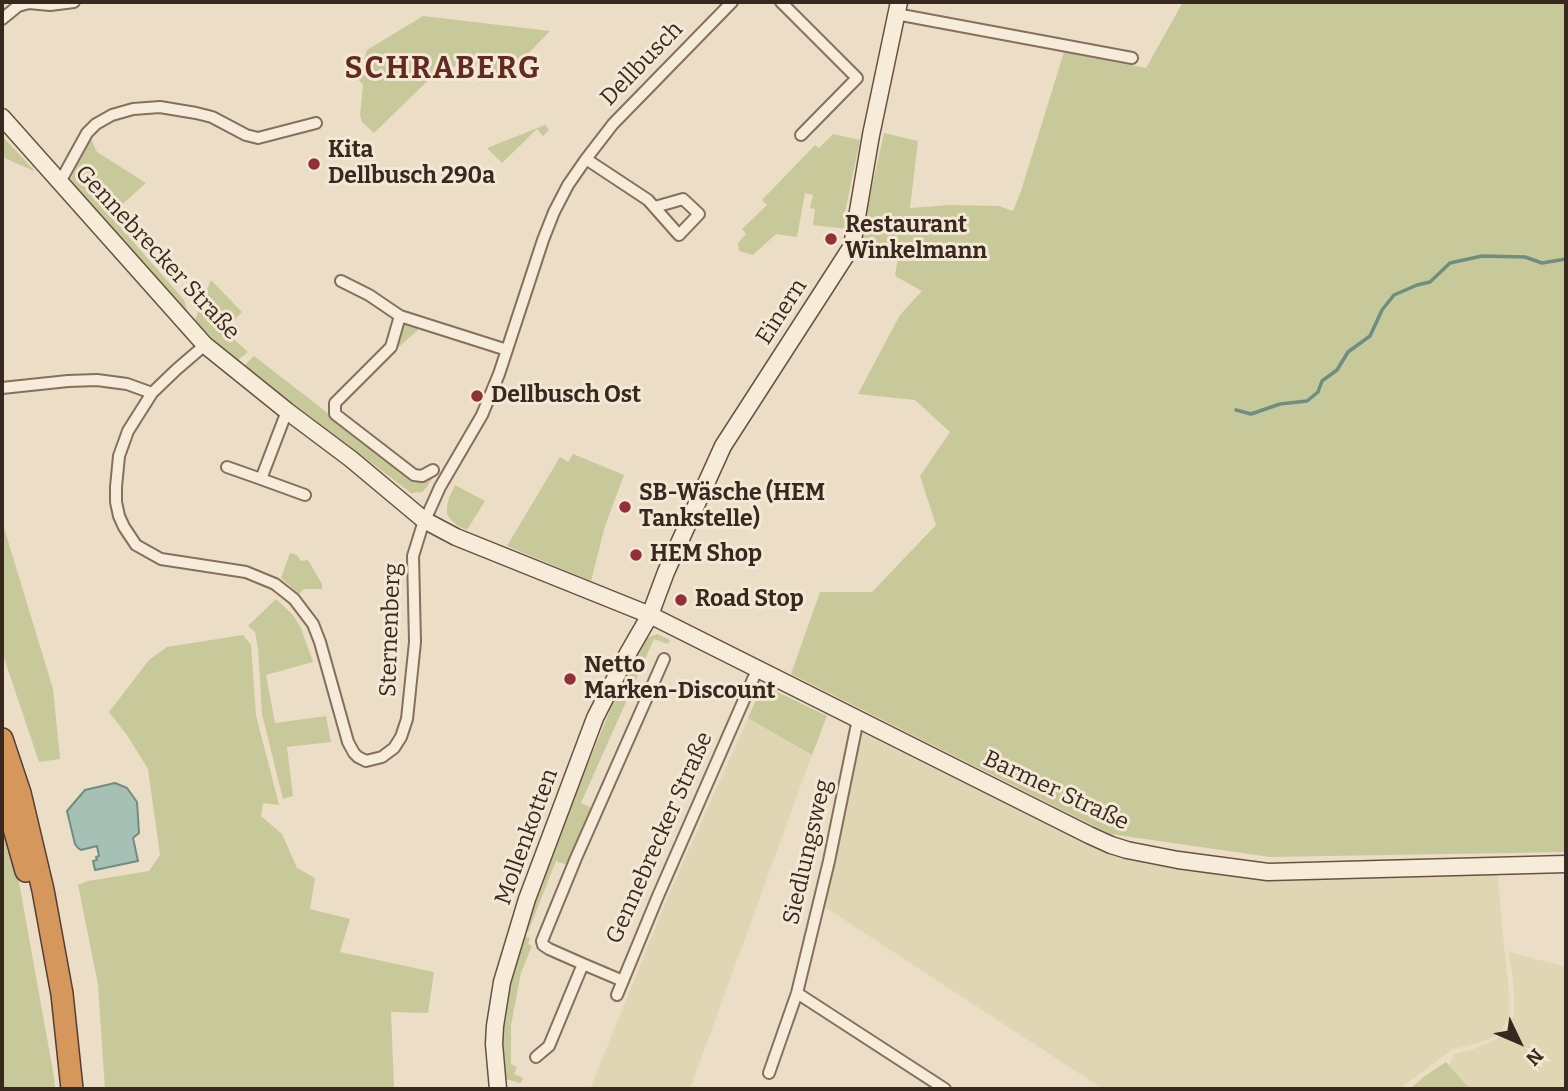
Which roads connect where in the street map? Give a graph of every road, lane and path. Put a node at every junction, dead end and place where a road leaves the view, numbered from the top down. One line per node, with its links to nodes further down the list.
1 (74, 2): 5 (street)
2 (732, 2): 10 (street, Dellbusch)
3 (781, 2): 9 (street)
4 (898, 8): 6 (street, Einern); 25 (main road, Einern)
5 (2, 19)
6 (1132, 58)
7 (2, 117): 11 (main road, Gennebrecker Straße)
8 (316, 123): 11 (street)
9 (801, 135)
10 (586, 159): 12 (street); 16 (street, Dellbusch)
11 (60, 182): 15 (main road, Gennebrecker Straße)
12 (655, 206)
13 (341, 281): 14 (street)
14 (400, 316): 16 (street); 21 (street)
15 (205, 345): 18 (street, Sternenberg); 19 (main road, Gennebrecker Straße)
16 (507, 350): 24 (street, Dellbusch)
17 (2, 388): 18 (street)
18 (152, 393): 24 (street, Sternenberg)
19 (287, 411): 22 (street); 24 (main road, Gennebrecker Straße)
20 (227, 467): 22 (street)
21 (433, 470)
22 (261, 480): 23 (street)
23 (305, 495)
24 (425, 520): 25 (main road, Gennebrecker Straße)
25 (650, 615): 27 (main road, Gennebrecker Straße); 40 (main road, Mollenkotten)
26 (664, 659): 32 (street, Gennebrecker Straße)
27 (757, 670): 28 (main road, Barmer Straße); 33 (street, Gennebrecker Straße)
28 (858, 719): 31 (main road, Barmer Straße); 34 (street, Siedlungsweg)
29 (2, 739): 39 (highway)
30 (2, 786): 38 (highway)
31 (1566, 864)
32 (583, 964): 33 (street, Gennebrecker Straße); 36 (street, Gennebrecker Straße)
33 (623, 981): 35 (street, Gennebrecker Straße)
34 (797, 993): 37 (street, Siedlungsweg); 41 (street)
35 (617, 995)
36 (536, 1057)
37 (769, 1073)
38 (59, 1089)
39 (72, 1089)
40 (498, 1089)
41 (945, 1089)

